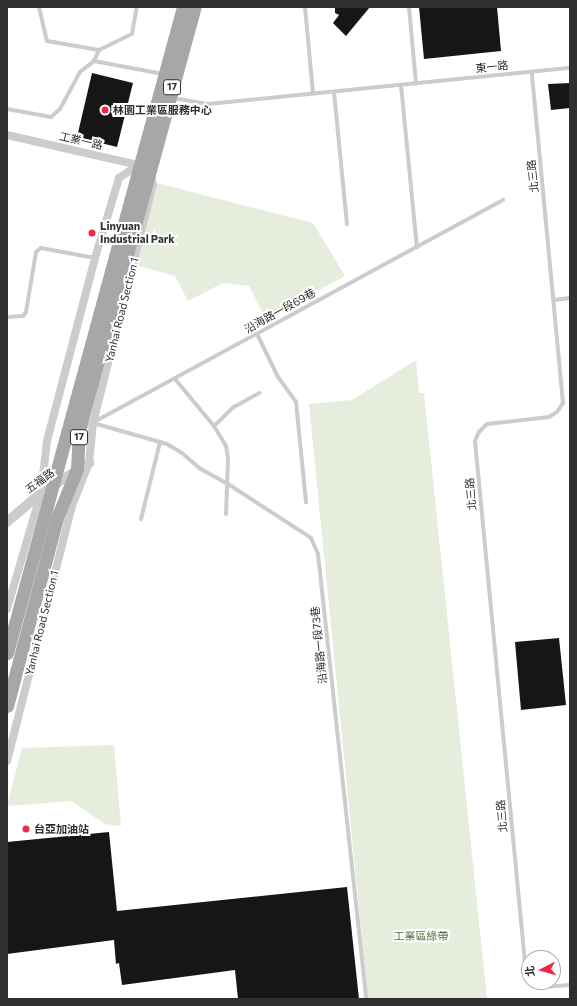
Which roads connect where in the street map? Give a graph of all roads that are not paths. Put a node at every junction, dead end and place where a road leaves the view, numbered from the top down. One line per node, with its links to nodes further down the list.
1 (39, 7): 7 (lane)
2 (137, 7): 7 (lane)
3 (183, 7): 11 (main road, 17)
4 (195, 7): 11 (main road, 17)
5 (305, 7): 15 (lane)
6 (408, 7): 12 (lane)
7 (99, 50): 8 (lane)
8 (94, 61): 11 (lane); 17 (lane)
9 (570, 68): 10 (lane, 東一路)
10 (532, 72): 12 (lane, 東一路); 25 (lane, 北三路)
11 (170, 75): 16 (main road, 17)
12 (416, 84): 13 (lane, 東一路)
13 (401, 85): 14 (lane, 東一路); 22 (lane)
14 (334, 92): 15 (lane, 東一路); 21 (lane)
15 (313, 94): 16 (lane, 東一路)
16 (164, 96): 19 (main road, 17)
17 (7, 109)
18 (7, 135): 19 (street, 工業一路)
19 (144, 166): 23 (street); 30 (street, Yanhai Road Section 1); 32 (main road, Yanhai Road Section 1 / 17); 33 (main road, Yanhai Road Section 1 / 17)
20 (503, 200): 22 (lane, 沿海路一段69巷)
21 (347, 224)
22 (417, 247): 27 (lane, 沿海路一段69巷)
23 (95, 258): 26 (lane); 38 (street)
24 (570, 298): 25 (lane)
25 (554, 300): 47 (lane, 北三路)
26 (7, 317)
27 (257, 334): 28 (lane, 沿海路一段69巷); 39 (lane)
28 (175, 378): 30 (lane, 沿海路一段69巷); 31 (lane)
29 (259, 393): 31 (lane)
30 (93, 423): 32 (lane, 沿海路一段69巷); 34 (lane, 沿海路一段73巷); 35 (street, Yanhai Road Section 1)
31 (214, 426): 36 (lane)
32 (79, 430): 33 (lane, 沿海路一段69巷); 35 (main road, Yanhai Road Section 1 / 17)
33 (66, 437): 37 (main road, Yanhai Road Section 1 / 17)
34 (160, 442): 36 (lane, 沿海路一段73巷); 41 (lane)
35 (83, 466): 37 (street, 五福路); 45 (main road, Yanhai Road Section 1 / 17); 46 (street, Yanhai Road Section 1)
36 (228, 484): 40 (lane); 48 (lane, 沿海路一段73巷)
37 (54, 486): 38 (street, 五福路); 44 (main road, Yanhai Road Section 1 / 17)
38 (41, 494): 42 (street, 五福路); 43 (street)
39 (306, 503)
40 (226, 514)
41 (141, 519)
42 (7, 522)
43 (7, 609)
44 (7, 653)
45 (7, 706)
46 (7, 761)
47 (523, 950)
48 (366, 999)

